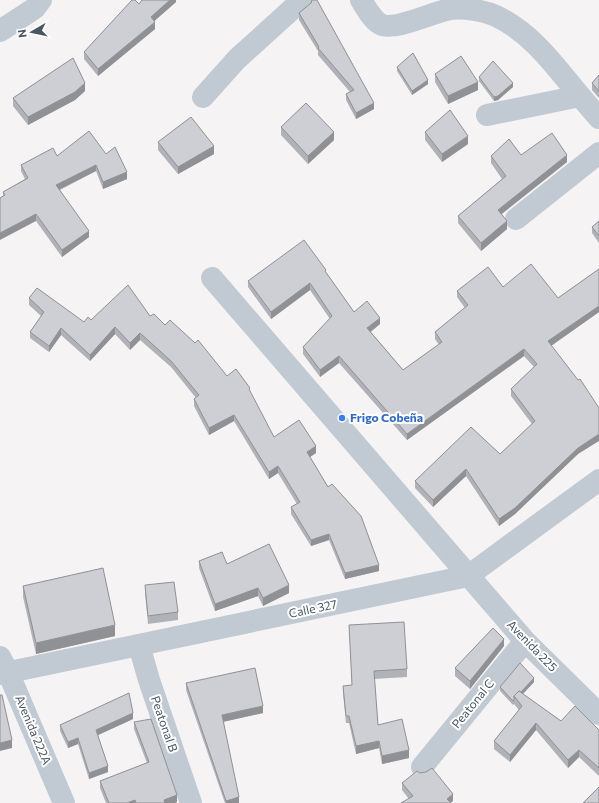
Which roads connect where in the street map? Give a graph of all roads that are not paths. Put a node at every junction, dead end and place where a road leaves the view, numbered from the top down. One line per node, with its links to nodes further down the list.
1 (41, 0): 5 (street)
2 (302, 0): 7 (street)
3 (361, 0): 4 (street)
4 (454, 4): 6 (street)
5 (0, 31)
6 (580, 96): 8 (street); 9 (street)
7 (203, 97)
8 (487, 115)
9 (599, 118)
10 (599, 153): 11 (street)
11 (516, 219)
12 (212, 278): 14 (street, Avenida 225)
13 (599, 480): 14 (street, Calle 327)
14 (468, 576): 15 (street, Avenida 225); 16 (street, Calle 327)
15 (525, 641): 18 (street, Avenida 225); 19 (street, Peatonal C)
16 (139, 646): 17 (street, Calle 327); 21 (street, Peatonal B)
17 (3, 667): 20 (street, Avenida 222A)
18 (599, 714)
19 (422, 768)
20 (64, 803)
21 (191, 803)

